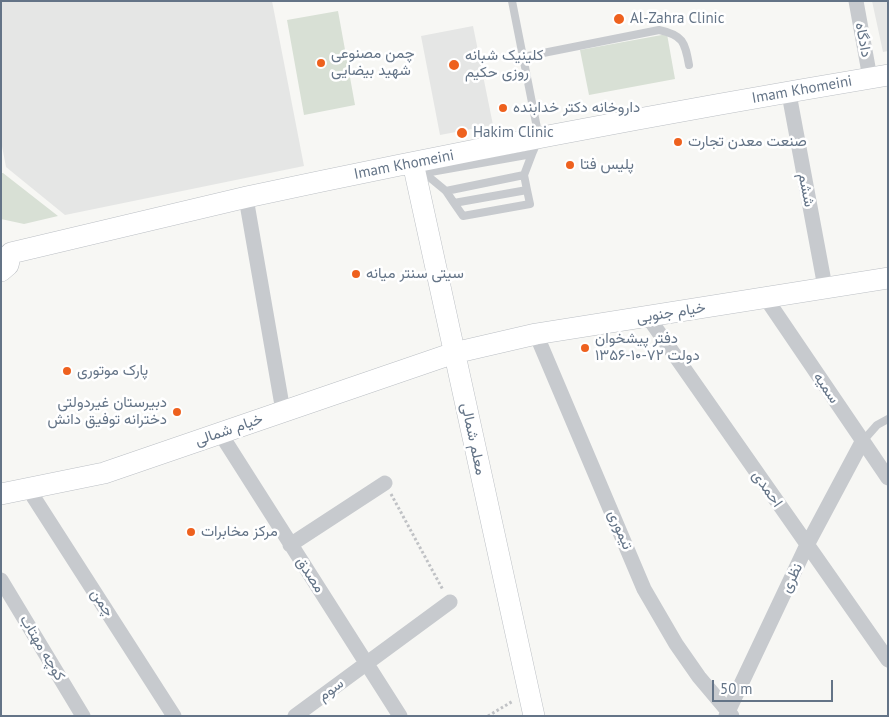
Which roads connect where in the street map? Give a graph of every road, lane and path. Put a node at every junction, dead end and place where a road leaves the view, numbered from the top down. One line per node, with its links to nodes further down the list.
1 (512, 1): 3 (lane)
2 (856, 1): 5 (street, دادگاه)
3 (523, 56): 4 (lane); 7 (lane)
4 (689, 65)
5 (879, 77): 6 (street, Imam Khomeini)
6 (789, 94): 7 (street, Imam Khomeini); 16 (street, ششم)
7 (535, 146): 8 (street, Imam Khomeini); 9 (lane)
8 (419, 168): 11 (lane); 12 (street, Imam Khomeini); 20 (street, معلم شمالی)
9 (524, 175): 10 (lane); 11 (lane)
10 (527, 190): 13 (lane); 13 (lane)
11 (446, 191): 13 (lane)
12 (246, 198): 14 (street, Imam Khomeini); 21 (street)
13 (454, 203)
14 (5, 256)
15 (888, 278): 16 (street, خیام جنوبی)
16 (825, 287): 17 (street, خیام جنوبی)
17 (765, 297): 18 (street, خیام جنوبی); 24 (street, سميه)
18 (648, 317): 19 (street, خیام جنوبی); 30 (street, احمدی)
19 (536, 334): 20 (street, خیام جنوبی); 36 (street, تیموری)
20 (454, 353): 21 (street, خیام شمالی); 35 (street, معلم شمالی)
21 (283, 411): 23 (street, خیام شمالی)
22 (888, 419): 24 (lane)
23 (220, 434): 27 (street, خیام شمالی); 29 (street, مصدق)
24 (862, 442): 25 (street, سميه); 30 (street, نظری)
25 (888, 478)
26 (385, 483): 29 (street); 32 (path)
27 (29, 490): 28 (street, خیام شمالی); 38 (street, چمن)
28 (1, 494)
29 (290, 545): 34 (street, مصدق)
30 (806, 547): 33 (street, احمدی); 36 (street, نظری)
31 (1, 580): 37 (street, کوچه مهتاب)
32 (450, 602): 34 (street, سوم)
33 (888, 660)
34 (367, 664): 39 (street, سوم); 40 (street, مصدق)
35 (529, 691): 41 (path); 42 (street, معلم شمالی)
36 (729, 714)
37 (83, 716)
38 (174, 716)
39 (295, 716)
40 (400, 716)
41 (488, 716)
42 (534, 716)

